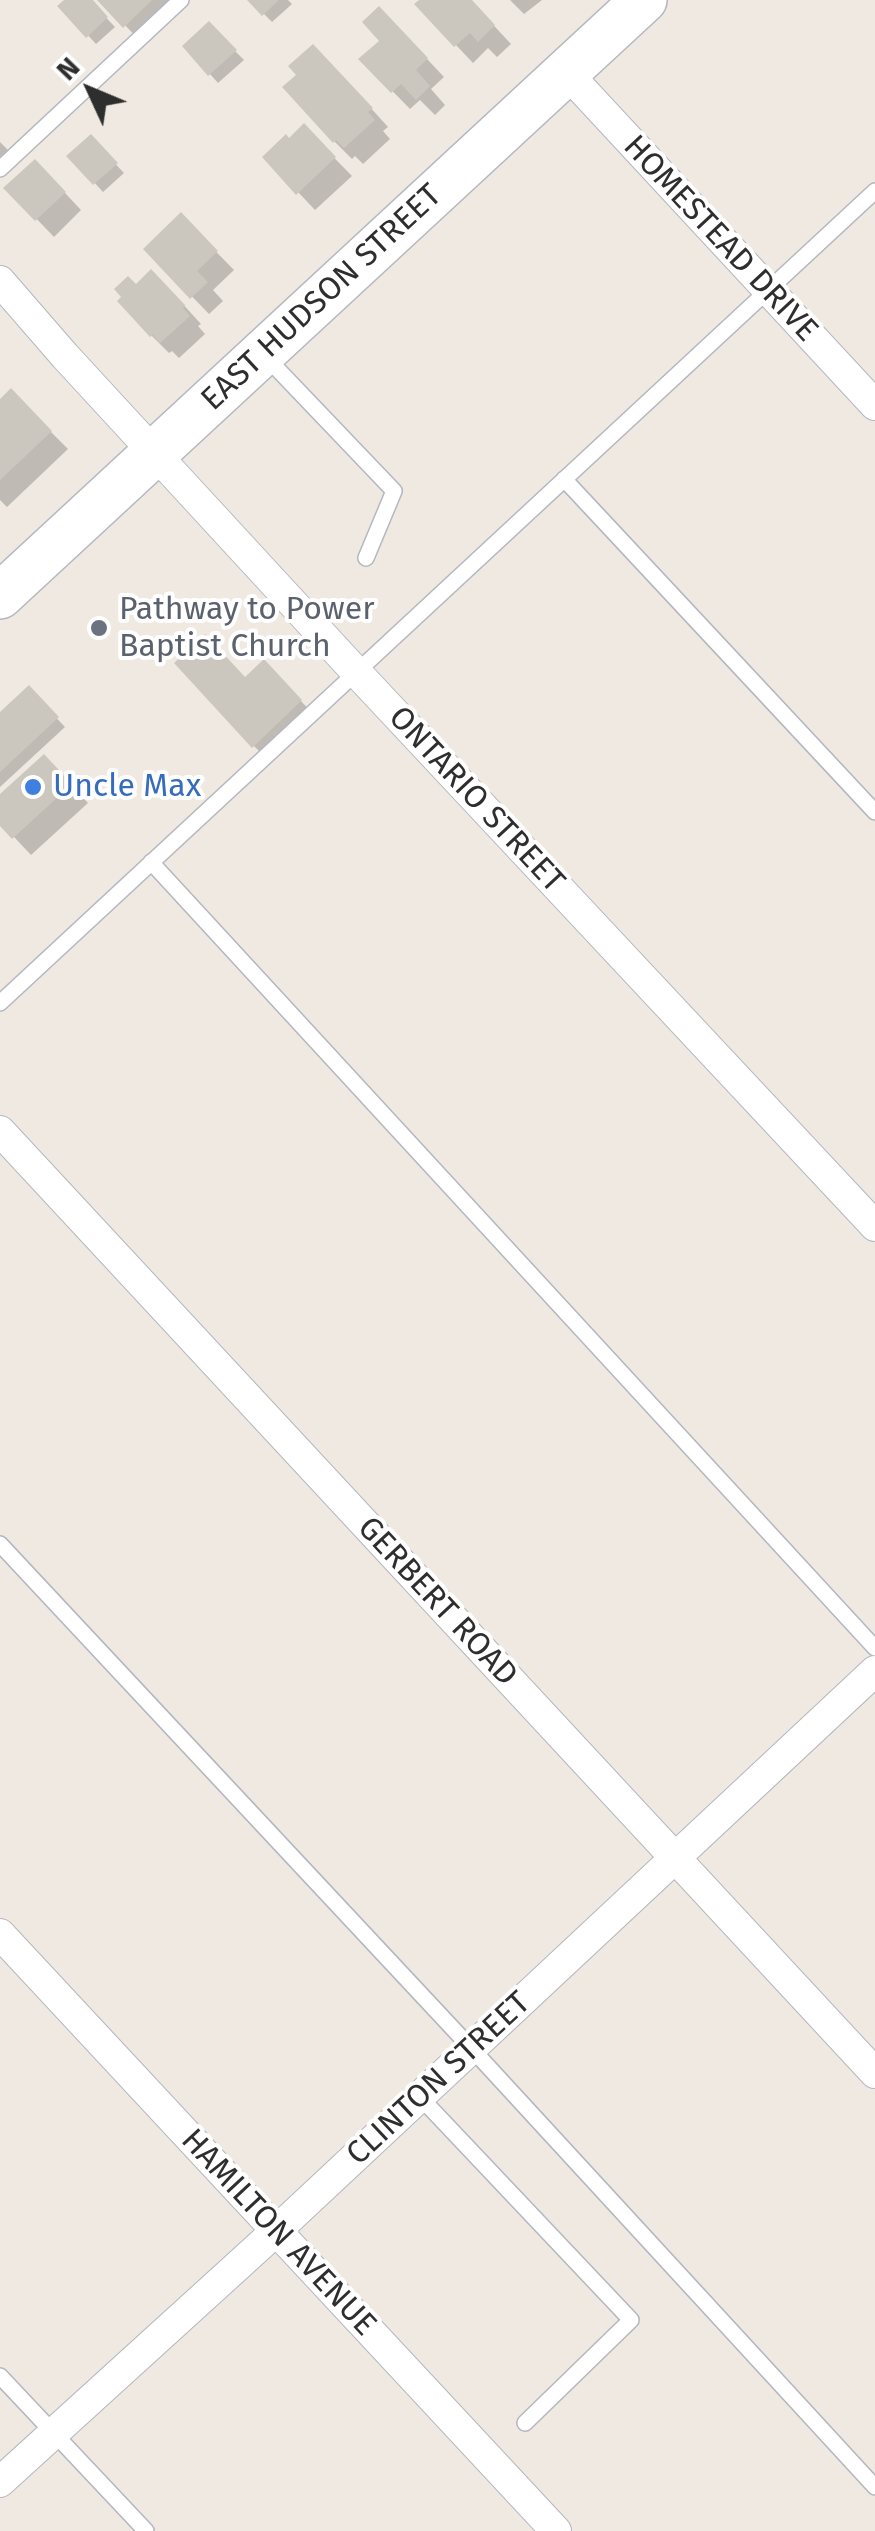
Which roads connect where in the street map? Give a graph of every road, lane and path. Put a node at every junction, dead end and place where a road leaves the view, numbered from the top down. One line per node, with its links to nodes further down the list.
1 (181, 0): 4 (lane)
2 (644, 0): 3 (main road, EAST HUDSON STREET)
3 (566, 72): 7 (street, HOMESTEAD DRIVE); 8 (main road, EAST HUDSON STREET)
4 (0, 169)
5 (875, 191): 7 (lane)
6 (0, 281): 10 (street, ONTARIO STREET)
7 (769, 291): 9 (street, HOMESTEAD DRIVE); 11 (lane)
8 (262, 354): 10 (main road, EAST HUDSON STREET); 12 (lane)
9 (875, 405)
10 (155, 453): 13 (main road, EAST HUDSON STREET); 14 (street, ONTARIO STREET)
11 (564, 480): 14 (lane); 15 (lane)
12 (366, 558)
13 (0, 596)
14 (355, 671): 16 (lane); 19 (street, ONTARIO STREET)
15 (875, 812)
16 (151, 862): 17 (lane); 21 (lane)
17 (0, 1003)
18 (0, 1131): 23 (street, GERBERT ROAD)
19 (875, 1226)
20 (0, 1544): 25 (lane)
21 (875, 1648)
22 (875, 1671): 23 (street, CLINTON STREET)
23 (676, 1859): 25 (street, CLINTON STREET); 26 (street, GERBERT ROAD)
24 (0, 1934): 28 (street, HAMILTON AVENUE)
25 (472, 2049): 27 (street, CLINTON STREET); 33 (lane)
26 (875, 2073)
27 (420, 2097): 28 (street, CLINTON STREET); 30 (lane)
28 (276, 2230): 31 (street, CLINTON STREET); 35 (street, HAMILTON AVENUE)
29 (0, 2376): 31 (lane)
30 (525, 2423)
31 (54, 2433): 32 (street, CLINTON STREET); 34 (lane)
32 (0, 2482)
33 (875, 2487)
34 (146, 2531)
35 (556, 2531)

